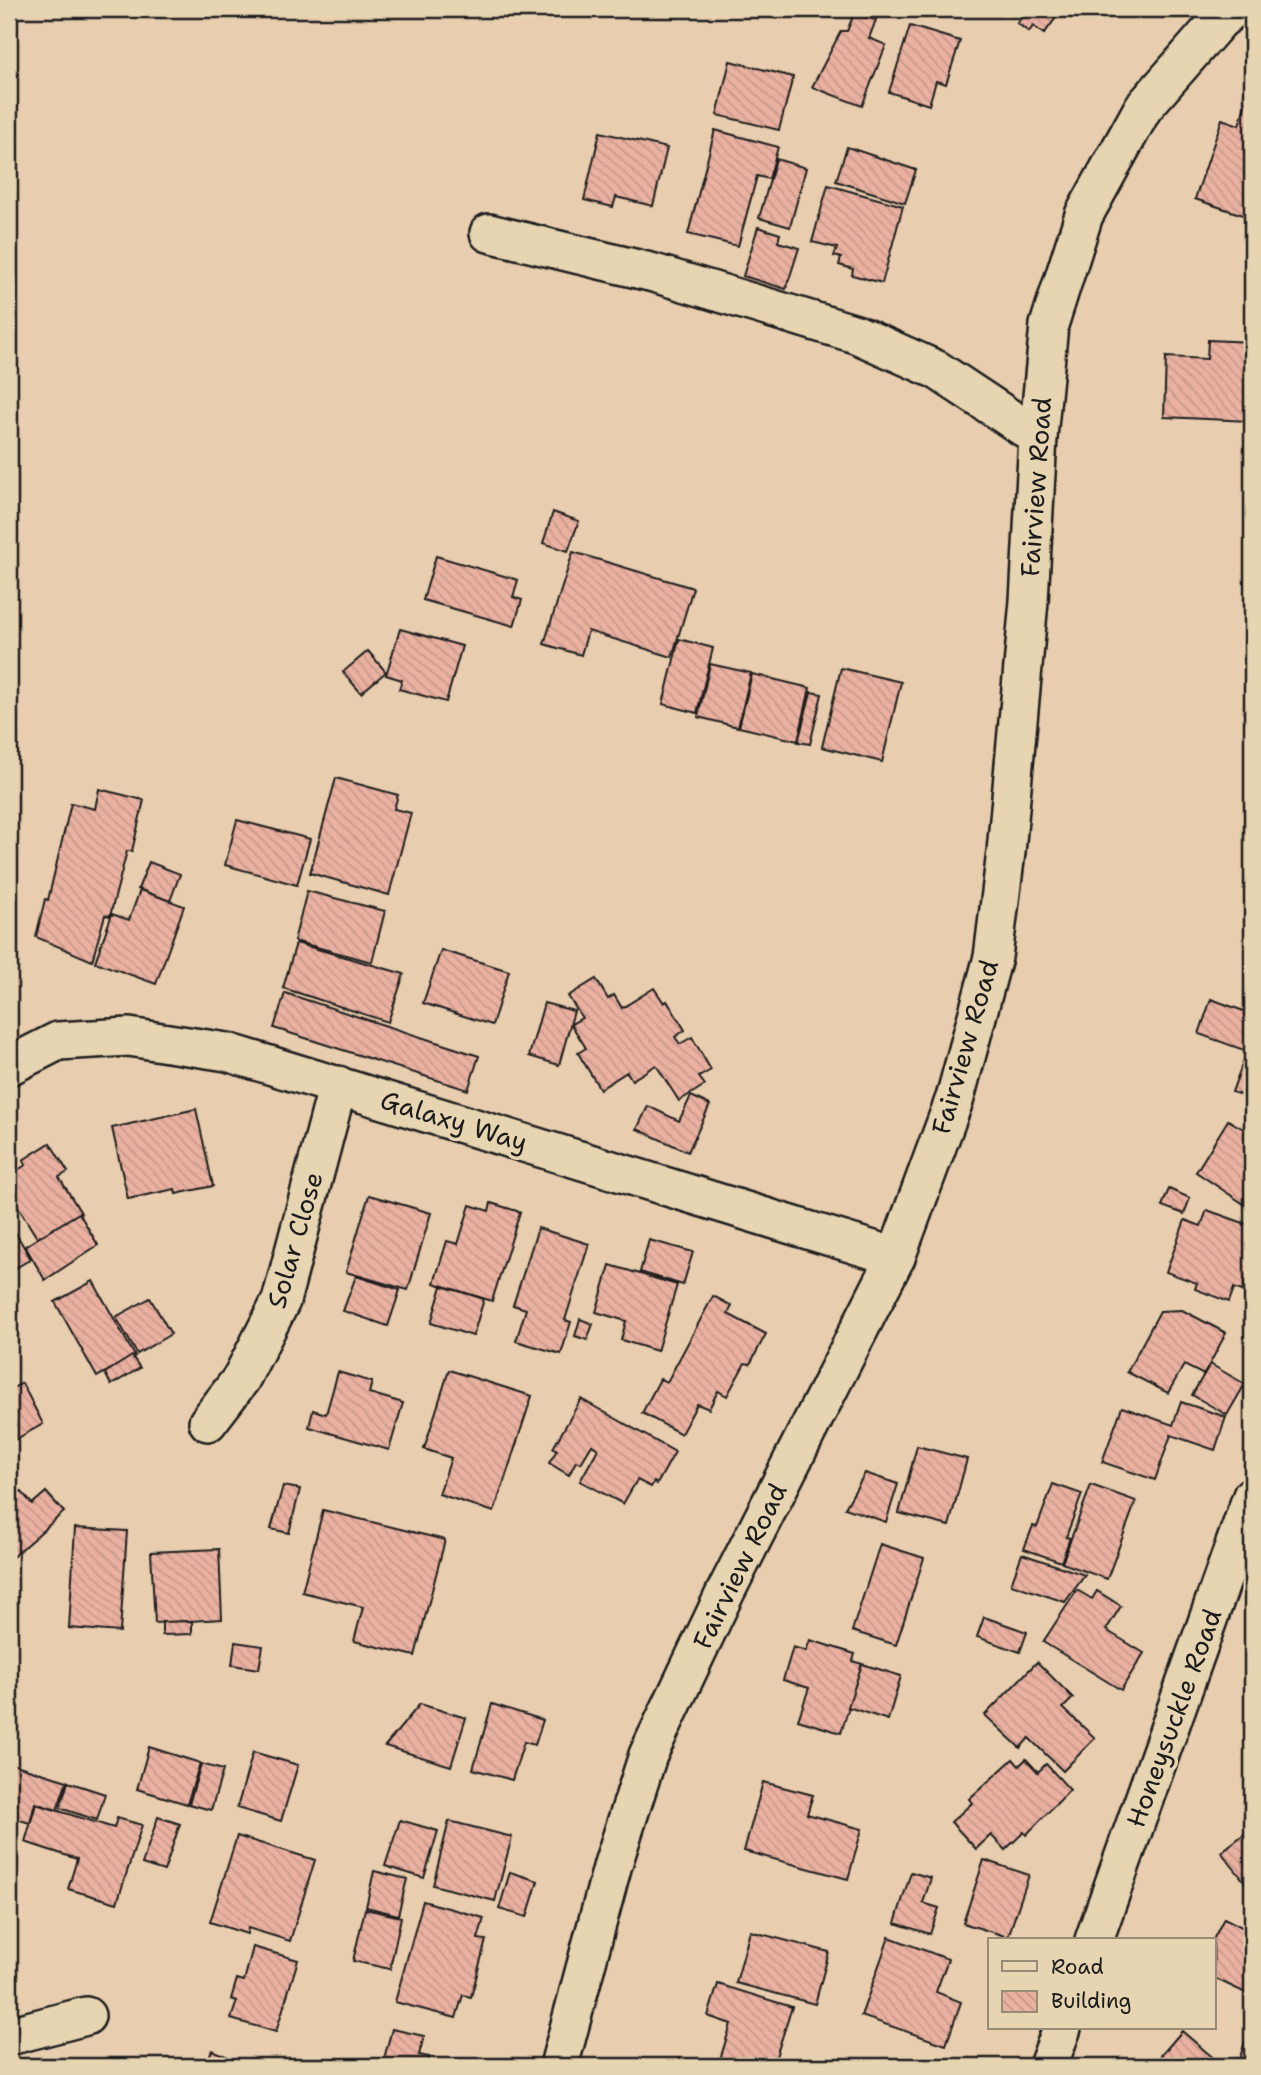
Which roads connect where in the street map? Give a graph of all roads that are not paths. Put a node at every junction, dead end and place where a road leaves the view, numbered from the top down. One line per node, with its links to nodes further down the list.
1 (1233, 9): 3 (street, Fairview Road)
2 (489, 233): 3 (street)
3 (1038, 437): 6 (street, Fairview Road)
4 (9, 1066): 5 (street, Galaxy Way)
5 (338, 1085): 6 (street, Galaxy Way); 7 (street, Solar Close)
6 (896, 1257): 13 (street, Fairview Road)
7 (208, 1422)
8 (1252, 1496): 9 (street, Honeysuckle Road)
9 (1095, 1938)
10 (86, 2016): 12 (street)
11 (1061, 2030): 14 (street)
12 (9, 2036)
13 (559, 2066)
14 (1048, 2066)

